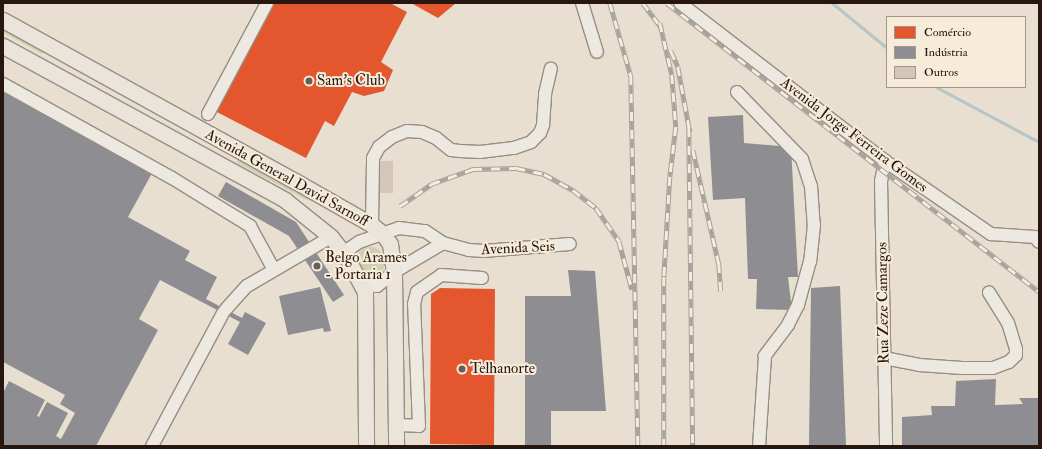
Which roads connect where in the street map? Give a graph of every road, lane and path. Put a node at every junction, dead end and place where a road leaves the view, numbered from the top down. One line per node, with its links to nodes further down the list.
1 (267, 3): 10 (street)
2 (582, 3): 6 (street)
3 (680, 3): 11 (street, Avenida Jorge Ferreira Gomes)
4 (3, 20): 12 (main road, Avenida General David Sarnoff)
5 (3, 46): 13 (main road, Avenida General David Sarnoff)
6 (597, 52)
7 (551, 69): 12 (street)
8 (3, 84): 18 (street)
9 (737, 92): 28 (street)
10 (208, 114)
11 (885, 161): 14 (street, Avenida Jorge Ferreira Gomes); 23 (street, Rua Zeze Camargos)
12 (377, 229): 15 (street, Avenida Seis); 17 (street, Avenida Seis); 19 (main road, Avenida General David Sarnoff)
13 (331, 237): 17 (main road, Avenida General David Sarnoff); 18 (street)
14 (1039, 242)
15 (443, 244): 16 (street, Avenida Seis); 19 (street)
16 (570, 244)
17 (346, 256): 21 (main road, Avenida General David Sarnoff)
18 (274, 270): 25 (street)
19 (394, 272): 21 (street); 24 (main road, Avenida General David Sarnoff)
20 (482, 278): 24 (street)
21 (363, 285): 26 (main road, Avenida General David Sarnoff)
22 (989, 293): 23 (street)
23 (884, 358): 29 (street, Rua Zeze Camargos)
24 (396, 425): 27 (main road, Avenida General David Sarnoff)
25 (152, 446)
26 (366, 446)
27 (396, 446)
28 (759, 446)
29 (886, 446)

